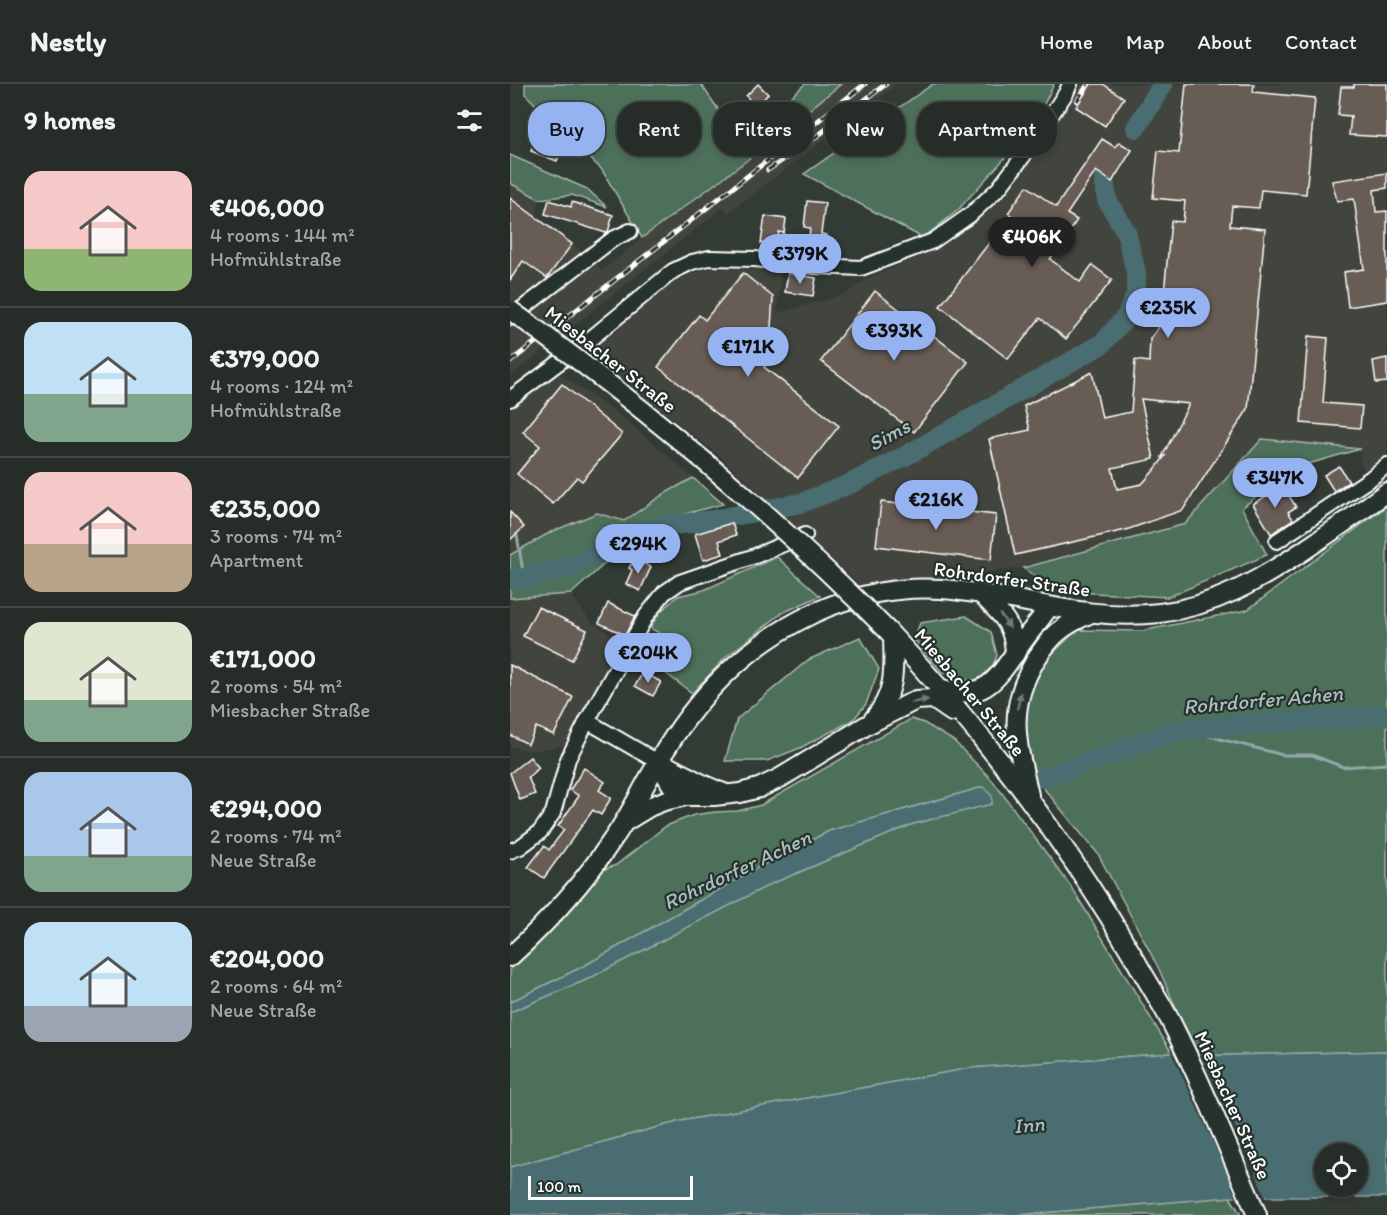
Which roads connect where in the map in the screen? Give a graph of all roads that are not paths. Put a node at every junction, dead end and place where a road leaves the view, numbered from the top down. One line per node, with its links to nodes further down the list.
1 (1070, 84): 5 (street)
2 (630, 231): 4 (street)
3 (510, 310): 13 (main road, Miesbacher Straße, bridge)
4 (510, 318)
5 (510, 399)
6 (1387, 465): 9 (street)
7 (1387, 492): 12 (main road, Rohrdorfer Straße)
8 (805, 534): 17 (street)
9 (1276, 541)
10 (982, 595): 11 (main road, Rohrdorfer Straße); 15 (main road, one-way to 15); 20 (main road, Rohrdorfer Straße)
11 (1053, 608): 12 (main road, Rohrdorfer Straße); 14 (main road); 15 (main road)
12 (1089, 614): 14 (main road)
13 (891, 634): 16 (main road, Miesbacher Straße); 18 (main road)
14 (1050, 638): 23 (main road, one-way to 14)
15 (1014, 654): 16 (main road)
16 (942, 689): 19 (main road, Miesbacher Straße)
17 (587, 721): 20 (street); 25 (street)
18 (867, 725): 19 (main road, one-way to 19); 21 (main road)
19 (996, 754): 23 (main road, Miesbacher Straße)
20 (658, 762): 21 (main road); 22 (main road); 24 (main road, Rohrdorfer Straße)
21 (727, 794): 22 (main road)
22 (686, 796): 24 (main road)
23 (1030, 799): 27 (main road, Miesbacher Straße)
24 (625, 822): 26 (main road, Rohrdorfer Straße)
25 (510, 851)
26 (510, 957)
27 (1257, 1215)

